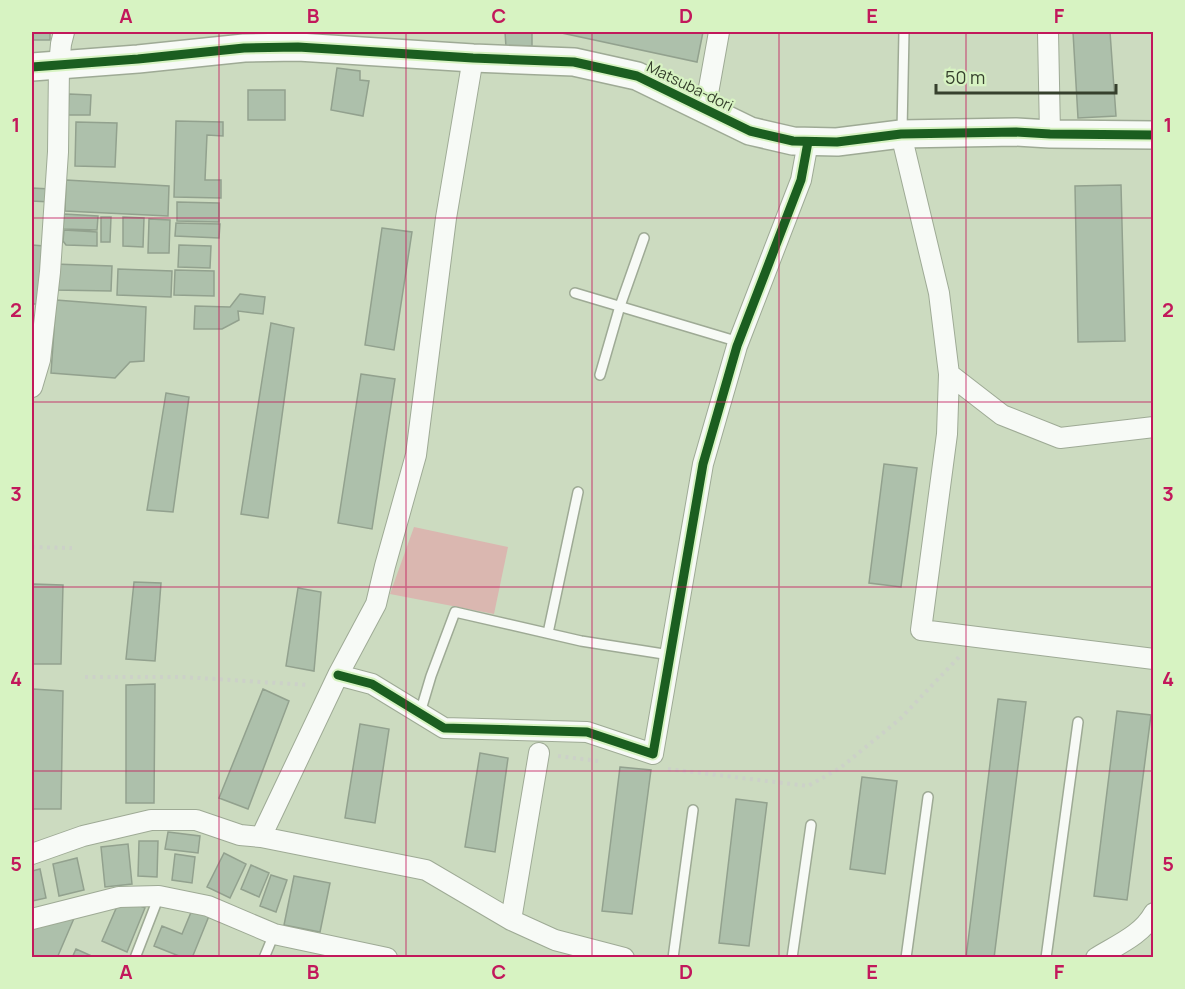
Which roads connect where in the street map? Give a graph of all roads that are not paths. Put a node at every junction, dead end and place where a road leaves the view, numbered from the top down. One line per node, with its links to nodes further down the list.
1 (64, 32): 7 (street)
2 (719, 32): 9 (street)
3 (904, 32): 10 (lane)
4 (1048, 32): 11 (street)
5 (249, 40): 6 (street, Matsuba-dori); 7 (street, Matsuba-dori)
6 (472, 58): 9 (street, Matsuba-dori); 26 (street)
7 (59, 66): 8 (street, Matsuba-dori); 20 (street)
8 (32, 67)
9 (705, 110): 13 (street, Matsuba-dori)
10 (902, 134): 11 (street, Matsuba-dori); 13 (street, Matsuba-dori); 18 (street)
11 (1050, 134): 12 (street, Matsuba-dori)
12 (1154, 135)
13 (808, 142): 17 (street)
14 (644, 238): 16 (lane)
15 (575, 293): 16 (lane)
16 (620, 306): 17 (lane); 19 (lane)
17 (739, 342): 24 (street)
18 (949, 374): 21 (street); 25 (street)
19 (600, 375)
20 (32, 387)
21 (1154, 427)
22 (578, 492): 23 (lane)
23 (548, 633): 24 (lane); 27 (lane)
24 (670, 655): 27 (street)
25 (1154, 659)
26 (338, 675): 27 (street); 33 (street)
27 (420, 713)
28 (1078, 722): 48 (lane)
29 (538, 753): 38 (street)
30 (928, 797): 47 (lane)
31 (693, 810): 45 (lane)
32 (811, 825): 46 (lane)
33 (261, 837): 34 (street); 38 (street)
34 (32, 854)
35 (159, 896): 37 (street); 39 (street); 41 (lane)
36 (1154, 913): 49 (street)
37 (32, 920)
38 (511, 920): 40 (street)
39 (274, 934): 42 (lane); 43 (street)
40 (556, 949): 44 (street)
41 (135, 957)
42 (264, 957)
43 (387, 957)
44 (624, 957)
45 (673, 957)
46 (792, 957)
47 (906, 957)
48 (1046, 957)
49 (1095, 957)

